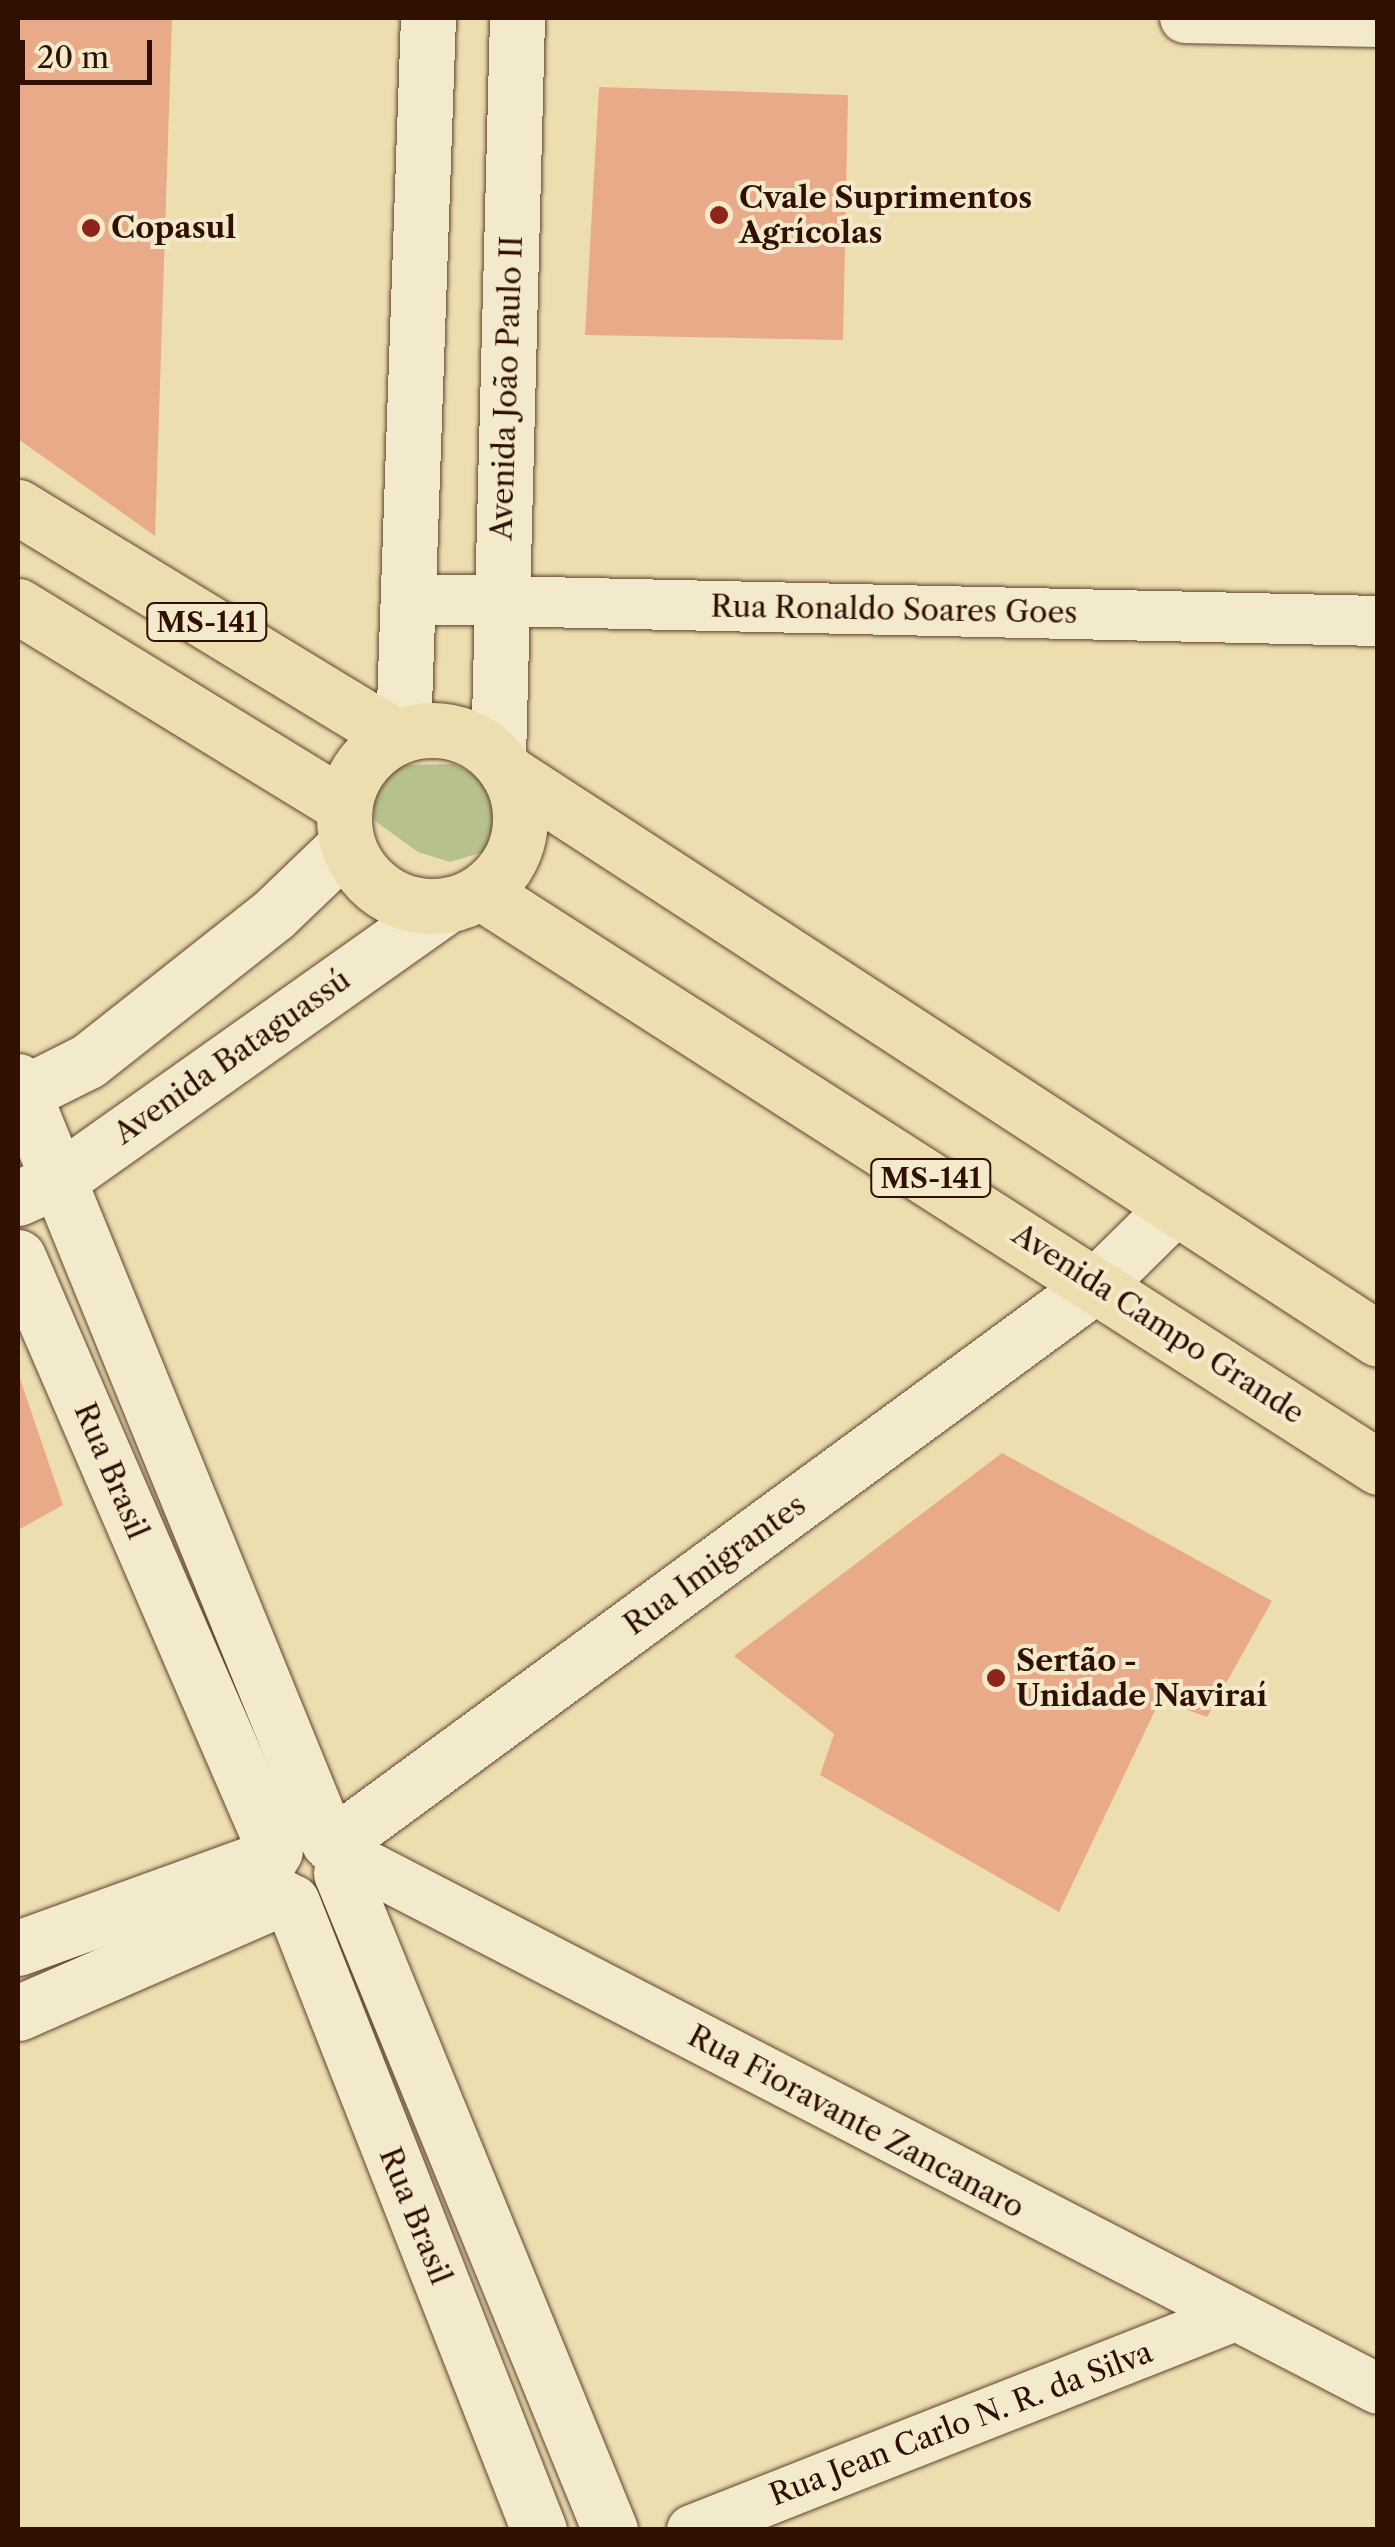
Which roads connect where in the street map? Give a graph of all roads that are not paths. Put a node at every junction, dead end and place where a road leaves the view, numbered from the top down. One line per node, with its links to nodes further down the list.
1 (428, 18): 6 (street)
2 (518, 18): 7 (street, Avenida João Paulo II)
3 (1185, 18): 4 (street)
4 (1378, 22)
5 (18, 506): 10 (main road, MS-141)
6 (410, 599): 7 (street, Rua Ronaldo Soares Goes); 10 (street)
7 (502, 601): 9 (street, Rua Ronaldo Soares Goes); 11 (street, Avenida João Paulo II)
8 (18, 606): 12 (main road, MS-141)
9 (1378, 621)
10 (399, 735): 11 (main road); 12 (main road)
11 (502, 765): 13 (main road); 16 (main road)
12 (345, 825): 13 (main road); 14 (street)
13 (462, 901): 15 (street, Avenida Bataguassú); 18 (main road, Avenida Campo Grande / MS-141)
14 (19, 1090): 15 (street)
15 (39, 1188): 21 (street)
16 (1172, 1210): 18 (street, Rua Imigrantes); 19 (main road)
17 (18, 1257): 22 (street, Rua Brasil)
18 (1097, 1284): 20 (main road, Avenida Campo Grande / MS-141); 21 (street, Rua Imigrantes)
19 (1378, 1339)
20 (1378, 1467)
21 (334, 1852): 22 (street, Rua Imigrantes); 25 (street, Rua Fioravante Zancanaro); 28 (street)
22 (280, 1877): 23 (street); 24 (street); 27 (street, Rua Brasil)
23 (18, 1948)
24 (18, 2013)
25 (1230, 2318): 26 (street, Rua Fioravante Zancanaro); 29 (street, Rua Jean Carlo N. R. da Silva)
26 (1376, 2382)
27 (539, 2530)
28 (610, 2530)
29 (692, 2530)

